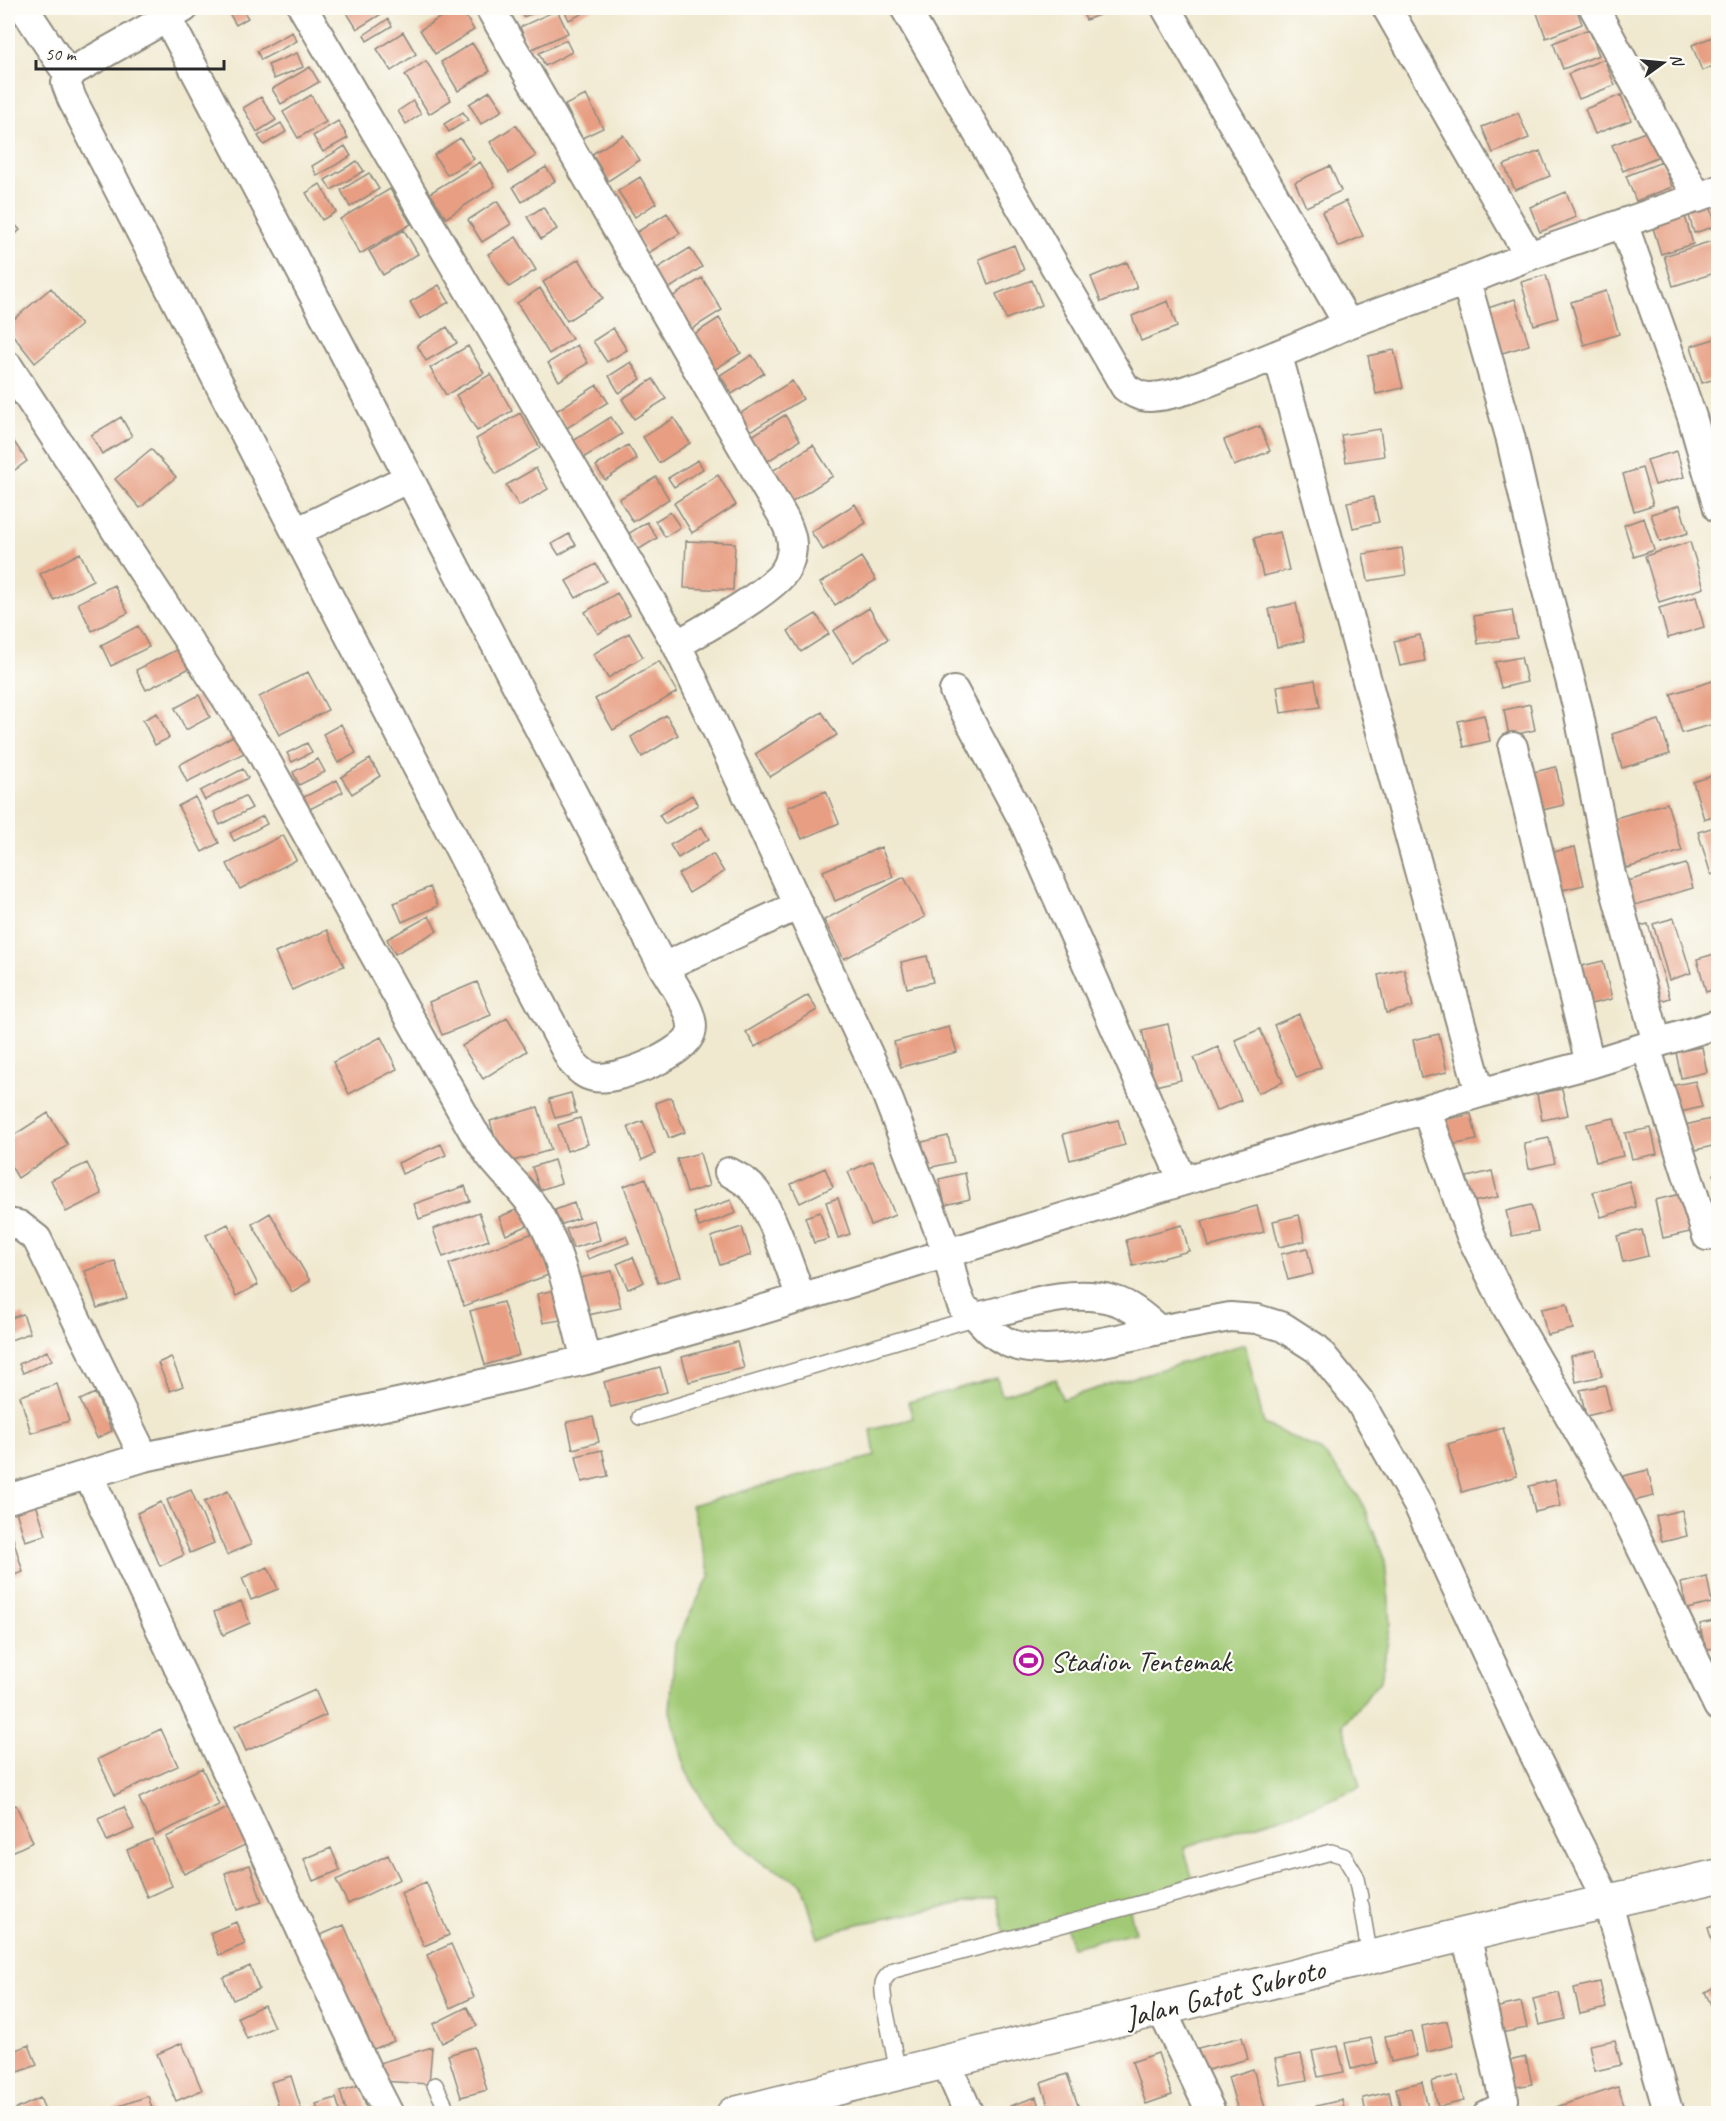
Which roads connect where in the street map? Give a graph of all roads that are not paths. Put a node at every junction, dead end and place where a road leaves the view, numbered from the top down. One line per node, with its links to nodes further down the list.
1 (23, 8): 9 (street); 10 (street)
2 (303, 8): 21 (street)
3 (490, 8): 21 (street)
4 (905, 8): 16 (street)
5 (1166, 8): 15 (street)
6 (1387, 8): 13 (street)
7 (1594, 8): 11 (street)
8 (171, 11): 10 (street); 18 (street)
9 (8, 16)
10 (69, 76): 20 (street)
11 (1708, 194): 12 (street)
12 (1623, 223): 13 (street); 19 (street)
13 (1529, 256): 14 (street)
14 (1467, 281): 15 (street); 27 (street)
15 (1348, 324): 16 (street)
16 (1278, 356): 29 (street)
17 (8, 366): 39 (street)
18 (410, 478): 20 (street); 25 (street)
19 (1719, 508)
20 (296, 532): 25 (street)
21 (678, 645): 24 (street)
22 (954, 691): 32 (street)
23 (1513, 747): 28 (street)
24 (799, 905): 25 (street); 35 (street)
25 (663, 967)
26 (1719, 1024): 27 (street)
27 (1651, 1045): 28 (street); 34 (street)
28 (1590, 1064): 29 (street)
29 (1480, 1094): 30 (street)
30 (1426, 1109): 32 (street); 44 (street)
31 (729, 1172): 36 (street)
32 (1183, 1181): 35 (street)
33 (8, 1223): 41 (street)
34 (1707, 1236)
35 (947, 1252): 36 (street); 37 (street)
36 (801, 1298): 39 (street)
37 (977, 1317): 38 (street); 38 (street); 40 (lane)
38 (1159, 1330): 46 (street)
39 (586, 1360): 41 (street)
40 (640, 1417)
41 (144, 1457): 42 (street)
42 (88, 1474): 43 (street); 53 (street)
43 (8, 1497)
44 (1719, 1706)
45 (1719, 1876): 46 (street, Jalan Gatot Subroto)
46 (1606, 1901): 47 (street, Jalan Gatot Subroto); 59 (street)
47 (1466, 1934): 48 (street, Jalan Gatot Subroto); 58 (street)
48 (1370, 1958): 49 (street, Jalan Gatot Subroto); 51 (lane)
49 (1161, 2009): 50 (street, Jalan Gatot Subroto); 57 (street)
50 (945, 2060): 51 (street, Jalan Gatot Subroto); 56 (street)
51 (898, 2072): 55 (street, Jalan Gatot Subroto)
52 (435, 2085): 54 (lane)
53 (389, 2114)
54 (449, 2114)
55 (733, 2114)
56 (969, 2114)
57 (1212, 2114)
58 (1488, 2114)
59 (1668, 2114)

